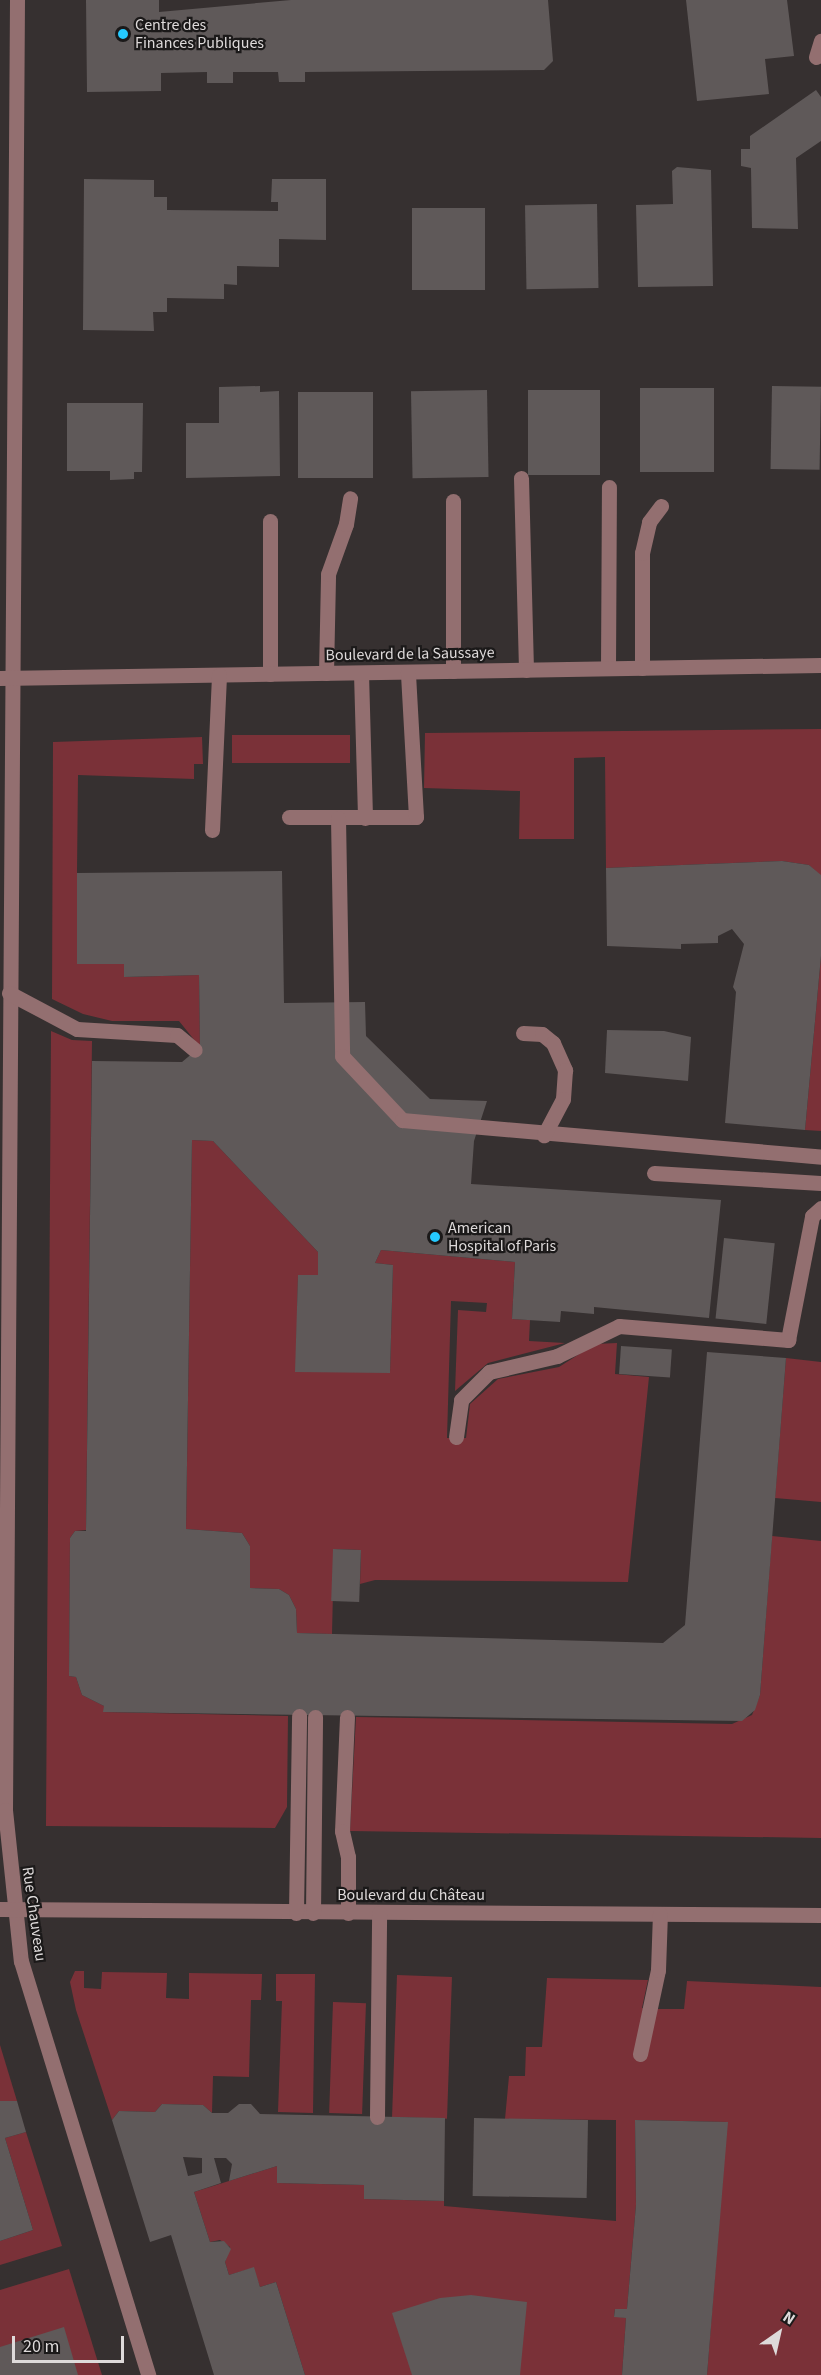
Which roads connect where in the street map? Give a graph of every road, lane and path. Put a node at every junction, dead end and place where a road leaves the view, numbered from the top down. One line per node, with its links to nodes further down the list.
1 (17, 0): 20 (street, Rue Chauveau)
2 (821, 42): 3 (street)
3 (816, 57)
4 (521, 478): 13 (street)
5 (609, 487): 11 (street)
6 (350, 498): 16 (street)
7 (453, 501): 14 (street)
8 (661, 506): 12 (street)
9 (270, 521): 18 (street)
10 (821, 665): 12 (street, Boulevard de la Saussaye)
11 (608, 668): 12 (street, Boulevard de la Saussaye); 13 (street, Boulevard de la Saussaye)
12 (642, 668)
13 (526, 670): 14 (street, Boulevard de la Saussaye)
14 (453, 671): 15 (street, Boulevard de la Saussaye)
15 (408, 672): 17 (street, Boulevard de la Saussaye); 23 (street)
16 (326, 673): 17 (street, Boulevard de la Saussaye); 18 (street, Boulevard de la Saussaye)
17 (361, 673): 23 (street)
18 (270, 674): 19 (street, Boulevard de la Saussaye)
19 (219, 675): 20 (street, Boulevard de la Saussaye); 24 (street)
20 (7, 678): 25 (street, Rue Chauveau)
21 (289, 817): 22 (street)
22 (338, 818): 23 (street); 28 (street)
23 (365, 818)
24 (212, 830)
25 (9, 993): 27 (street); 37 (street, Rue Chauveau)
26 (523, 1033): 28 (street)
27 (195, 1050)
28 (544, 1135): 29 (street)
29 (821, 1157)
30 (654, 1173): 31 (street)
31 (821, 1183)
32 (821, 1208): 33 (street)
33 (456, 1437)
34 (299, 1716): 38 (street)
35 (315, 1717): 39 (street)
36 (347, 1717): 40 (street)
37 (6, 1910): 38 (street, Boulevard du Château); 46 (street, Rue Chauveau)
38 (296, 1912): 39 (street, Boulevard du Château)
39 (313, 1913): 40 (street, Boulevard du Château)
40 (348, 1913): 41 (street, Boulevard du Château)
41 (379, 1913): 42 (street, Boulevard du Château); 45 (street)
42 (660, 1914): 43 (street, Boulevard du Château); 44 (street)
43 (821, 1915)
44 (640, 2054)
45 (377, 2117)
46 (147, 2375)

